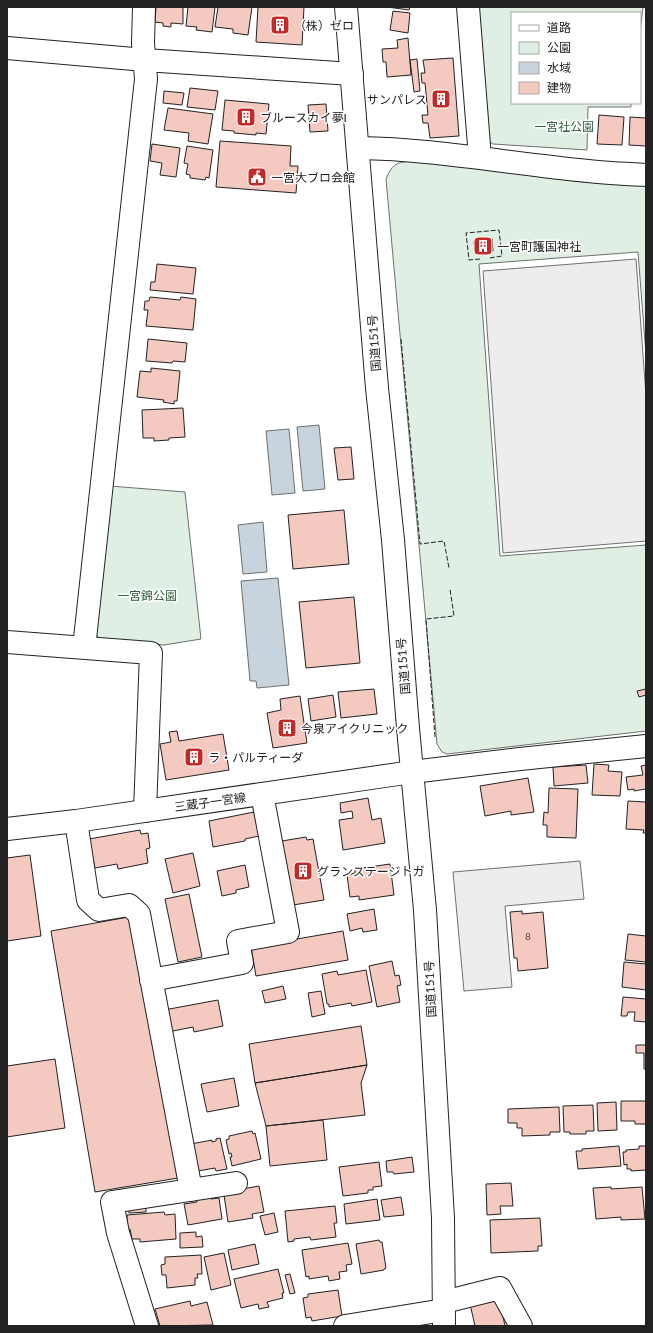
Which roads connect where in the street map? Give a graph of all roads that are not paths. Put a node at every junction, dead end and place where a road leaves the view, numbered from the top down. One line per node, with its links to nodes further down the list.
1 (144, 7): 5 (main road)
2 (346, 7): 6 (main road, 国道151号)
3 (468, 7): 8 (main road)
4 (7, 48): 5 (main road)
5 (145, 60): 6 (main road); 11 (main road)
6 (352, 74): 7 (main road, 国道151号)
7 (358, 148): 8 (main road); 13 (main road, 国道151号)
8 (480, 158): 9 (main road)
9 (646, 175)
10 (7, 642): 11 (main road)
11 (84, 648): 15 (main road)
12 (646, 746): 13 (main road, 三蔵子一宮線)
13 (412, 772): 14 (main road, 三蔵子一宮線); 21 (main road, 国道151号)
14 (262, 794): 15 (main road, 三蔵子一宮線); 18 (main road)
15 (145, 811): 16 (main road, 三蔵子一宮線)
16 (76, 821): 17 (main road, 三蔵子一宮線); 18 (main road)
17 (7, 829)
18 (152, 980): 20 (main road)
19 (236, 1183): 20 (main road)
20 (191, 1190): 22 (main road)
21 (444, 1312): 23 (main road); 24 (main road)
22 (147, 1326)
23 (345, 1326)
24 (521, 1326)

